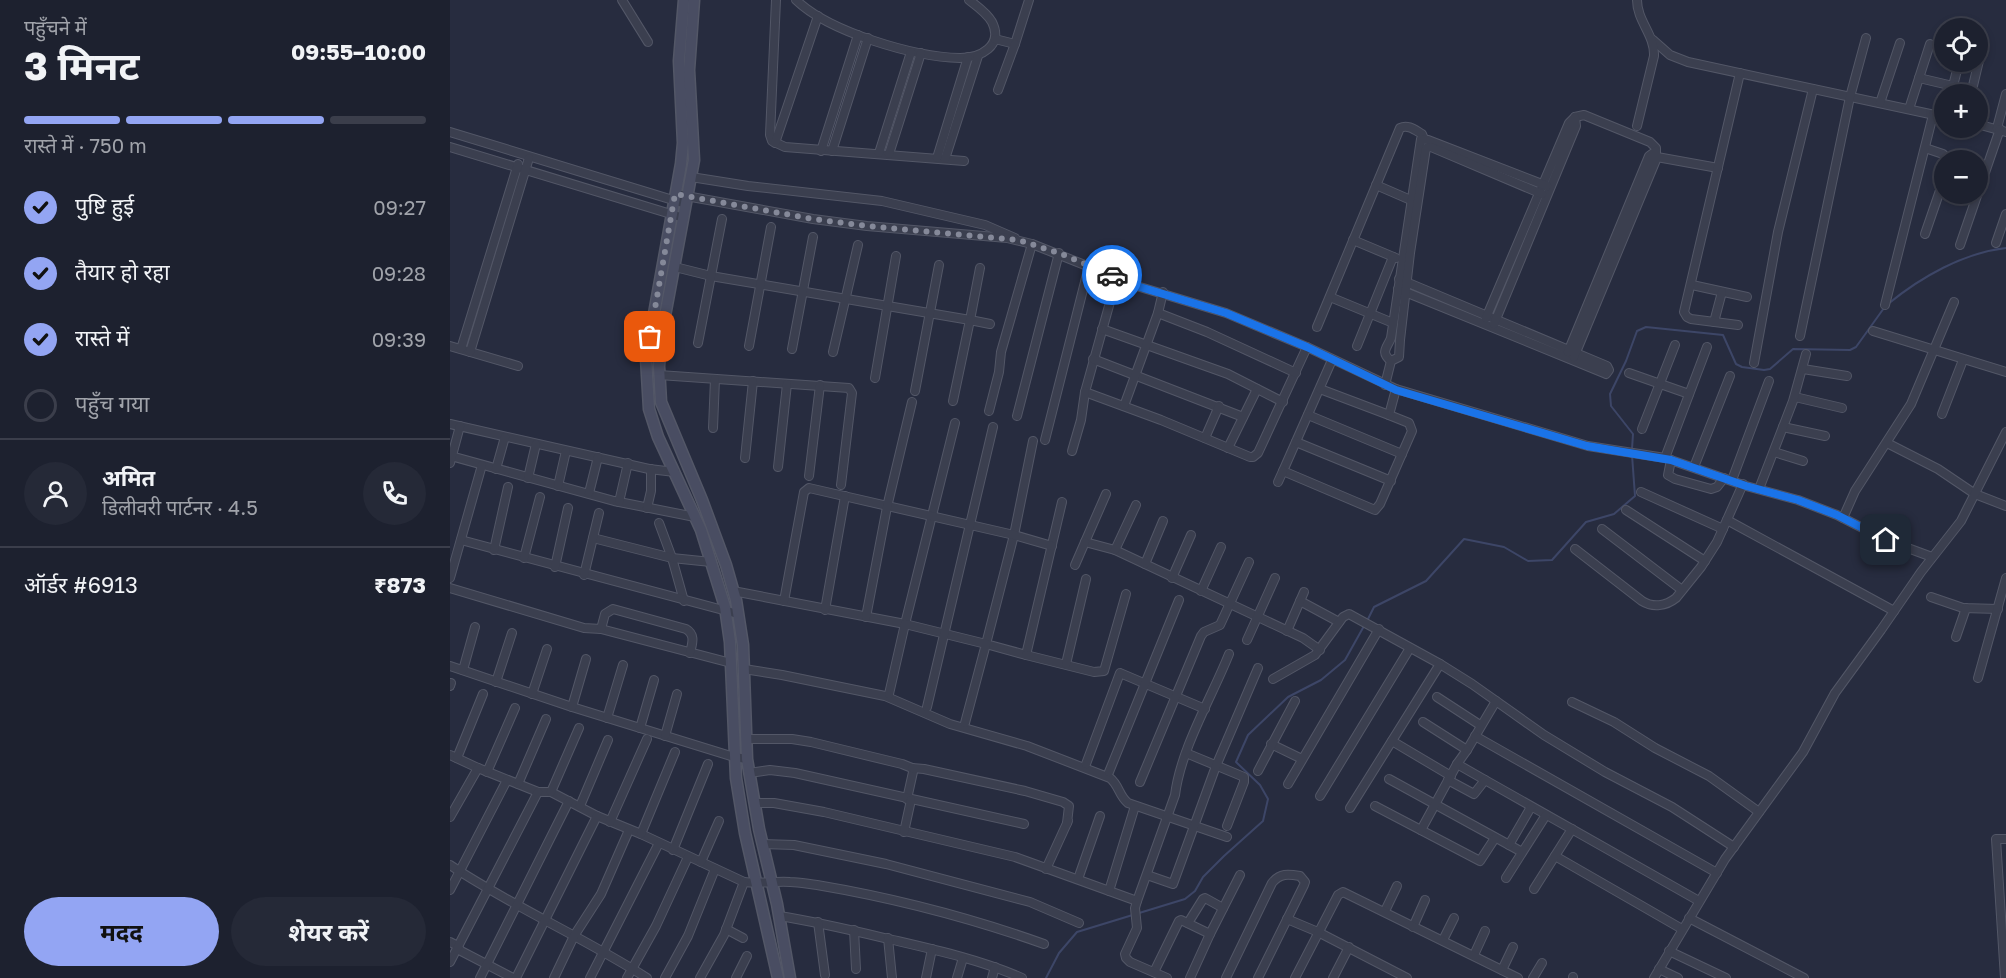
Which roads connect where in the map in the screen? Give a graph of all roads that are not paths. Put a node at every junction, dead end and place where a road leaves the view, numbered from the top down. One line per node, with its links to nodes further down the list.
1 (622, 0): 16 (street)
2 (684, 0): 56 (main road)
3 (694, 0): 53 (main road)
4 (776, 0): 38 (street)
5 (796, 0): 10 (street)
6 (969, 0): 9 (street)
7 (1029, 0): 18 (street)
8 (1637, 0): 15 (street)
9 (978, 3): 14 (street)
10 (818, 16): 11 (street); 38 (street)
11 (858, 35): 12 (street); 42 (street)
12 (868, 38): 20 (street); 43 (street)
13 (1866, 38): 30 (street)
14 (994, 39): 18 (street); 22 (street)
15 (1653, 40): 25 (street); 34 (street)
16 (648, 42)
17 (1900, 43): 31 (street)
18 (1015, 44): 28 (street)
19 (1930, 44): 26 (street)
20 (911, 52): 21 (street); 44 (street)
21 (921, 53): 23 (street); 45 (street)
22 (978, 56): 23 (street); 48 (street)
23 (968, 57): 48 (street)
24 (1956, 72): 26 (street)
25 (1740, 73): 27 (street); 51 (street)
26 (1919, 78): 32 (street)
27 (1813, 89): 30 (street); 128 (street)
28 (998, 90)
29 (2006, 94): 35 (street)
30 (1850, 97): 31 (street); 109 (street)
31 (1880, 103): 32 (street)
32 (1909, 110): 33 (street)
33 (1933, 115): 40 (street)
34 (1636, 126)
35 (2001, 130): 72 (street)
36 (450, 132): 47 (street)
37 (1424, 139): 54 (street); 55 (street); 58 (street)
38 (775, 143): 42 (street)
39 (450, 147): 50 (street)
40 (1925, 147): 41 (street); 94 (street)
41 (1934, 150)
42 (821, 151): 43 (street)
43 (832, 151): 44 (street)
44 (879, 153): 45 (street)
45 (889, 154): 48 (street)
46 (1656, 154): 51 (street); 55 (street); 102 (street)
47 (525, 156): 50 (street); 52 (street); 56 (street)
48 (941, 158): 49 (street)
49 (964, 161)
50 (517, 167): 52 (street); 118 (street)
51 (1718, 168): 85 (street)
52 (526, 170): 60 (street); 121 (street)
53 (691, 177): 57 (main road); 67 (street)
54 (1376, 185): 58 (street); 68 (street)
55 (1545, 190): 58 (street); 99 (street); 102 (street)
56 (675, 197): 57 (street); 60 (main road)
57 (687, 200): 62 (main road); 67 (street)
58 (1414, 201): 76 (street)
59 (1935, 204): 65 (street)
60 (672, 214): 62 (street); 198 (main road)
61 (2006, 214): 70 (street)
62 (684, 218): 79 (main road)
63 (722, 219): 81 (street)
64 (771, 227): 84 (street)
65 (1925, 234)
66 (813, 237): 87 (street)
67 (1018, 240): 69 (street)
68 (1353, 240): 75 (street); 90 (street)
69 (1032, 243): 73 (street); 159 (street)
70 (1996, 243)
71 (858, 245): 92 (street)
72 (1960, 246)
73 (1059, 253): 78 (street); 163 (street)
74 (896, 256): 95 (street)
75 (1393, 257): 76 (street); 97 (street)
76 (1406, 261): 83 (street)
77 (939, 265): 98 (street)
78 (1089, 266): 82 (street); 176 (street)
79 (675, 267): 81 (street); 134 (main road)
80 (980, 267): 100 (street)
81 (711, 276): 84 (street); 110 (street)
82 (1117, 278): 88 (street); 107 (street)
83 (1403, 280): 86 (street); 99 (street)
84 (760, 284): 87 (street); 114 (street)
85 (1692, 285): 89 (street); 103 (street)
86 (1402, 290): 99 (street); 101 (street); 127 (street)
87 (803, 292): 92 (street); 119 (street)
88 (1163, 292): 96 (street); 116 (street)
89 (1722, 292): 91 (street); 103 (street)
90 (1330, 297): 97 (street); 106 (street)
91 (1747, 297)
92 (845, 299): 95 (street); 122 (street)
93 (1954, 302): 120 (street)
94 (1886, 305)
95 (887, 306): 98 (street); 138 (street)
96 (1158, 313): 111 (street); 132 (street)
97 (1370, 313): 101 (street); 115 (street)
98 (930, 314): 100 (street); 149 (street)
99 (1486, 319): 102 (street)
100 (970, 320): 104 (street); 153 (street)
101 (1393, 322): 127 (street)
102 (1494, 322)
103 (1714, 322): 105 (street)
104 (990, 324)
105 (1738, 325)
106 (1317, 327)
107 (1102, 329): 111 (street); 124 (street)
108 (1873, 331): 120 (street)
109 (1800, 336)
110 (698, 343)
111 (1146, 345): 135 (street); 146 (street)
112 (1675, 345): 143 (street)
113 (450, 346): 118 (street)
114 (748, 346)
115 (1357, 346)
116 (1307, 347): 125 (street); 132 (street)
117 (1707, 347): 151 (street)
118 (461, 349): 121 (street)
119 (792, 349)
120 (1933, 351): 126 (street); 179 (street)
121 (470, 352): 129 (street)
122 (833, 352)
123 (1806, 354): 130 (street)
124 (1093, 359): 135 (street); 150 (street)
125 (1332, 360): 145 (street); 147 (street)
126 (1963, 360): 131 (street); 160 (street)
127 (1391, 361): 145 (street)
128 (1754, 363)
129 (518, 366)
130 (1803, 369): 137 (street); 152 (street)
131 (2006, 372)
132 (1296, 373): 155 (street)
133 (1629, 373): 143 (street)
134 (660, 375): 139 (street); 260 (main road)
135 (1136, 375): 156 (street); 157 (street)
136 (1730, 375): 194 (street)
137 (1847, 376)
138 (875, 378)
139 (715, 379): 140 (street); 170 (street)
140 (753, 381): 142 (street); 187 (street)
141 (1769, 381): 201 (street)
142 (787, 384): 144 (street); 193 (street)
143 (1659, 384): 151 (street); 171 (street)
144 (820, 385): 199 (street); 205 (street)
145 (1385, 385): 148 (street)
146 (1257, 389): 155 (street); 164 (street)
147 (1320, 389): 161 (street); 162 (street)
148 (1396, 390): 162 (street); 188 (street)
149 (915, 391)
150 (1085, 392): 156 (street); 183 (street)
151 (1689, 394): 188 (street)
152 (1795, 397): 158 (street); 169 (street)
153 (953, 401)
154 (912, 402): 218 (street)
155 (1282, 402): 181 (street)
156 (1124, 406): 175 (street)
157 (1219, 406): 164 (street); 175 (street)
158 (1842, 408)
159 (988, 411)
160 (1941, 414)
161 (1308, 415): 178 (street); 185 (street)
162 (1389, 415): 185 (street)
163 (1017, 416)
164 (1243, 417): 181 (street)
165 (955, 423): 224 (street)
166 (450, 424): 167 (street)
167 (460, 426): 173 (street); 189 (street)
168 (993, 427): 230 (street)
169 (1783, 427): 174 (street); 184 (street)
170 (713, 428)
171 (1642, 429)
172 (2006, 432): 212 (street)
173 (505, 436): 180 (street); 195 (street)
174 (1826, 436)
175 (1205, 438): 181 (street)
176 (1045, 440)
177 (1033, 441): 233 (street)
178 (1296, 442): 197 (street); 202 (street)
179 (1887, 443): 212 (street); 226 (street)
180 (536, 444): 182 (street); 200 (street)
181 (1228, 448)
182 (566, 451): 186 (street); 206 (street)
183 (1072, 451)
184 (1774, 452): 190 (street); 208 (street)
185 (1402, 454): 202 (street)
186 (598, 457): 191 (street); 210 (street)
187 (745, 458)
188 (1668, 459): 194 (street); 201 (street)
189 (451, 460): 192 (street)
190 (1803, 461)
191 (628, 463): 196 (street); 215 (street)
192 (482, 465): 195 (street); 236 (street)
193 (778, 467)
194 (1694, 468): 201 (street)
195 (496, 469): 200 (street)
196 (651, 469): 198 (street); 221 (street)
197 (1283, 471): 202 (street); 203 (street)
198 (675, 472): 225 (main road)
199 (809, 476)
200 (528, 478): 206 (street)
201 (1728, 479): 204 (street)
202 (1391, 481)
203 (1278, 482)
204 (1743, 484): 208 (street); 227 (street)
205 (842, 485)
206 (558, 486): 210 (street)
207 (508, 487): 241 (street)
208 (1759, 489): 226 (street)
209 (1641, 492): 232 (street)
210 (589, 493): 215 (street)
211 (1106, 494): 237 (street)
212 (1975, 494): 219 (street); 243 (street)
213 (845, 496): 218 (street); 267 (street); 272 (street)
214 (540, 497): 244 (street)
215 (619, 502): 221 (street)
216 (1062, 502): 238 (street)
217 (1136, 505): 242 (street)
218 (887, 507): 224 (street); 276 (street)
219 (2006, 507)
220 (568, 508): 251 (street)
221 (647, 508): 225 (street)
222 (1626, 510): 246 (street)
223 (599, 513): 235 (street)
224 (931, 516): 230 (street); 279 (street)
225 (695, 517): 247 (main road)
226 (1843, 518): 243 (street)
227 (1727, 520): 232 (street); 274 (street)
228 (1163, 521): 249 (street)
229 (659, 523): 245 (street)
230 (970, 525): 233 (street); 285 (street)
231 (1602, 529): 259 (street)
232 (1723, 529): 246 (street)
233 (1014, 535): 238 (street); 288 (street)
234 (1191, 535): 254 (street)
235 (593, 538): 245 (street); 252 (street)
236 (460, 540): 241 (street); 253 (street)
237 (1085, 542): 242 (street); 250 (street)
238 (1052, 546): 294 (street)
239 (1221, 547): 261 (street)
240 (1575, 549): 259 (street)
241 (494, 550): 244 (street)
242 (1115, 550): 249 (street)
243 (1932, 557): 274 (street)
244 (524, 558): 251 (street)
245 (672, 558): 247 (street); 266 (street)
246 (1705, 561): 259 (street)
247 (711, 562): 273 (main road)
248 (1249, 562): 269 (street)
249 (1145, 564): 254 (street)
250 (1075, 565)
251 (555, 567): 252 (street)
252 (584, 574): 266 (street)
253 (450, 578)
254 (1172, 578): 261 (street)
255 (1275, 578): 277 (street)
256 (2006, 578): 271 (street)
257 (1086, 579): 297 (street)
258 (450, 588): 281 (street)
259 (1682, 590)
260 (733, 591): 267 (street); 275 (main road)
261 (1201, 591): 269 (street)
262 (1304, 592): 268 (street)
263 (1126, 594): 297 (street)
264 (1931, 597): 270 (street)
265 (1179, 600): 308 (street)
266 (684, 601): 273 (street)
267 (784, 601): 272 (street)
268 (1300, 601): 278 (street); 283 (street)
269 (1230, 604): 277 (street); 313 (street)
270 (1966, 608): 271 (street); 286 (street)
271 (1998, 609): 304 (street)
272 (825, 610): 276 (street)
273 (726, 611): 275 (street); 296 (main road)
274 (1894, 611): 373 (street)
275 (738, 614): 302 (main road)
276 (866, 616): 279 (street)
277 (1258, 618): 283 (street); 287 (street)
278 (1339, 622): 282 (street); 291 (street)
279 (905, 624): 285 (street); 312 (street)
280 (476, 627): 303 (street)
281 (601, 629): 292 (street); 292 (street)
282 (1379, 629): 289 (street); 342 (street)
283 (1287, 631): 291 (street)
284 (512, 633): 307 (street)
285 (945, 633): 288 (street); 319 (street)
286 (1956, 637)
287 (1247, 640)
288 (986, 644): 294 (street); 325 (street)
289 (1410, 648): 298 (street); 362 (street)
290 (547, 649): 310 (street)
291 (1320, 650): 305 (street)
292 (690, 653): 296 (street)
293 (1229, 654): 321 (street)
294 (1026, 655): 297 (street)
295 (586, 659): 318 (street)
296 (731, 663): 340 (main road)
297 (1066, 664)
298 (1440, 664): 315 (street); 334 (street)
299 (623, 665): 322 (street)
300 (450, 666): 303 (street)
301 (1258, 668): 346 (street)
302 (744, 669): 332 (main road); 368 (street)
303 (463, 670): 307 (street)
304 (1978, 678)
305 (1273, 679)
306 (654, 680): 328 (street)
307 (496, 682): 310 (street)
308 (1145, 683): 313 (street); 344 (street); 351 (street)
309 (483, 694): 339 (street)
310 (532, 694): 318 (street)
311 (677, 694): 329 (street)
312 (889, 694)
313 (1176, 696): 321 (street); 357 (street)
314 (1437, 697): 326 (street)
315 (1496, 701): 326 (street); 396 (street)
316 (1295, 702): 335 (street)
317 (1572, 702): 373 (street)
318 (572, 707): 322 (street)
319 (927, 707)
320 (515, 708): 350 (street)
321 (1205, 709): 338 (street)
322 (607, 718): 328 (street)
323 (546, 719): 358 (street)
324 (1423, 722): 336 (street)
325 (965, 723)
326 (1480, 725): 330 (street)
327 (579, 728): 361 (street)
328 (640, 728): 329 (street)
329 (665, 736): 340 (street)
330 (1475, 736): 336 (street); 406 (street)
331 (647, 739): 380 (street)
332 (746, 739): 341 (main road); 348 (street)
333 (608, 740): 367 (street)
334 (1392, 741): 353 (street); 372 (street)
335 (1271, 744): 342 (street); 349 (street)
336 (1467, 750): 345 (street)
337 (675, 752): 389 (street)
338 (1186, 753): 346 (street); 377 (street)
339 (454, 757): 347 (street)
340 (735, 758): 341 (street); 413 (main road)
341 (747, 759): 352 (main road)
342 (1302, 759): 359 (street)
343 (708, 764): 397 (street)
344 (1086, 764)
345 (1457, 764): 353 (street); 356 (street)
346 (1216, 765): 383 (street); 384 (street)
347 (478, 768): 350 (street); 378 (street)
348 (912, 768): 363 (street); 382 (street)
349 (1258, 771)
350 (487, 772): 355 (street)
351 (1109, 772)
352 (749, 773): 363 (street); 365 (main road)
353 (1449, 778): 356 (street); 366 (street)
354 (1389, 779): 366 (street)
355 (507, 780): 358 (street); 405 (street)
356 (1485, 780): 370 (street)
357 (1140, 782)
358 (518, 784): 360 (street)
359 (1288, 784)
360 (538, 792): 361 (street); 415 (street)
361 (551, 792): 364 (street)
362 (1320, 796)
363 (909, 800): 381 (street); 388 (street)
364 (569, 801): 367 (street); 422 (street)
365 (754, 803): 388 (street); 394 (main road)
366 (1434, 804): 387 (street); 391 (street)
367 (580, 806): 375 (street)
368 (1135, 806): 377 (street); 418 (street)
369 (1375, 806): 387 (street)
370 (1531, 807): 374 (street); 395 (street)
371 (1072, 808): 382 (street)
372 (1350, 808)
373 (1759, 812): 396 (street)
374 (1546, 815): 385 (street); 398 (street)
375 (597, 816): 380 (street); 429 (street)
376 (1100, 816): 410 (street)
377 (1168, 816): 383 (street); 407 (street)
378 (450, 817)
379 (719, 820): 401 (street)
380 (610, 822): 386 (street)
381 (1024, 824)
382 (1067, 824): 404 (street)
383 (1196, 825): 390 (street); 407 (street)
384 (1227, 826)
385 (1572, 829): 399 (street); 420 (street)
386 (629, 830): 389 (street); 440 (street)
387 (1421, 830): 391 (street)
388 (904, 832): 404 (street)
389 (641, 834): 393 (street)
390 (1227, 837)
391 (1495, 838): 395 (street)
392 (2006, 839): 494 (street)
393 (659, 843): 397 (street); 451 (street)
394 (762, 844): 412 (main road); 431 (street)
395 (1509, 845): 398 (street)
396 (1734, 847): 406 (street)
397 (673, 850): 400 (street)
398 (1522, 852): 409 (street)
399 (1555, 856): 416 (street); 435 (street)
400 (688, 857): 401 (street); 459 (street)
401 (701, 862): 403 (street)
402 (450, 865): 405 (street)
403 (715, 869): 411 (street); 471 (street)
404 (1046, 869): 410 (street)
405 (459, 871): 415 (street); 417 (street)
406 (1717, 873): 420 (street)
407 (1147, 875): 421 (street)
408 (1240, 875): 423 (street)
409 (1506, 878)
410 (1078, 879): 418 (street)
411 (744, 882): 413 (street); 434 (street)
412 (772, 883): 413 (street); 425 (main road); 445 (street)
413 (757, 884): 474 (main road)
414 (1396, 886): 424 (street)
415 (487, 889): 422 (street); 446 (street)
416 (1534, 889)
417 (450, 890)
418 (1109, 891): 421 (street)
419 (1425, 900): 433 (street)
420 (1699, 901): 427 (street)
421 (1136, 905): 463 (street)
422 (517, 906): 429 (street); 457 (street)
423 (1223, 908): 432 (street); 439 (street)
424 (1385, 911): 433 (street); 438 (street)
425 (779, 916): 430 (street); 475 (main road)
426 (1454, 918): 443 (street)
427 (1689, 918): 435 (street); 493 (street)
428 (1287, 919): 438 (street); 483 (street); 484 (street)
429 (546, 921): 440 (street); 466 (street)
430 (818, 922): 436 (street); 464 (street)
431 (1079, 923)
432 (1188, 923): 439 (street); 463 (street)
433 (1413, 927): 443 (street)
434 (726, 929): 441 (street); 472 (street)
435 (1682, 929): 450 (street)
436 (854, 930): 442 (street); 460 (street)
437 (1485, 931): 452 (street)
438 (1318, 932): 447 (street); 485 (street)
439 (1210, 934): 482 (street)
440 (574, 936): 451 (street); 467 (street)
441 (743, 938)
442 (888, 939): 449 (street); 476 (street)
443 (1443, 940): 452 (street)
444 (450, 942): 446 (street)
445 (1044, 944)
446 (458, 947): 455 (street); 457 (street)
447 (1349, 947): 486 (street); 487 (street)
448 (1513, 947): 462 (street)
449 (932, 949): 454 (street); 477 (street)
450 (1670, 951): 461 (street); 492 (street)
451 (603, 952): 459 (street); 468 (street)
452 (1474, 955): 462 (street)
453 (747, 956): 473 (street)
454 (963, 958): 458 (street); 478 (street)
455 (450, 962)
456 (1542, 963): 489 (street)
457 (487, 964): 465 (street); 466 (street)
458 (995, 967): 479 (street); 480 (street)
459 (632, 968): 469 (street); 470 (street)
460 (856, 969)
461 (1659, 969): 490 (street); 491 (street)
462 (1502, 970): 488 (street)
463 (1154, 972): 481 (street)
464 (825, 975)
465 (480, 978)
466 (514, 978)
467 (554, 978)
468 (590, 978)
469 (627, 978)
470 (648, 978)
471 (665, 978)
472 (700, 978)
473 (736, 978)
474 (778, 978)
475 (790, 978)
476 (892, 978)
477 (926, 978)
478 (957, 978)
479 (992, 978)
480 (1022, 978)
481 (1167, 978)
482 (1190, 978)
483 (1226, 978)
484 (1258, 978)
485 (1294, 978)
486 (1333, 978)
487 (1407, 978)
488 (1518, 978)
489 (1533, 978)
490 (1654, 978)
491 (1678, 978)
492 (1726, 978)
493 (1804, 978)
494 (2005, 978)

